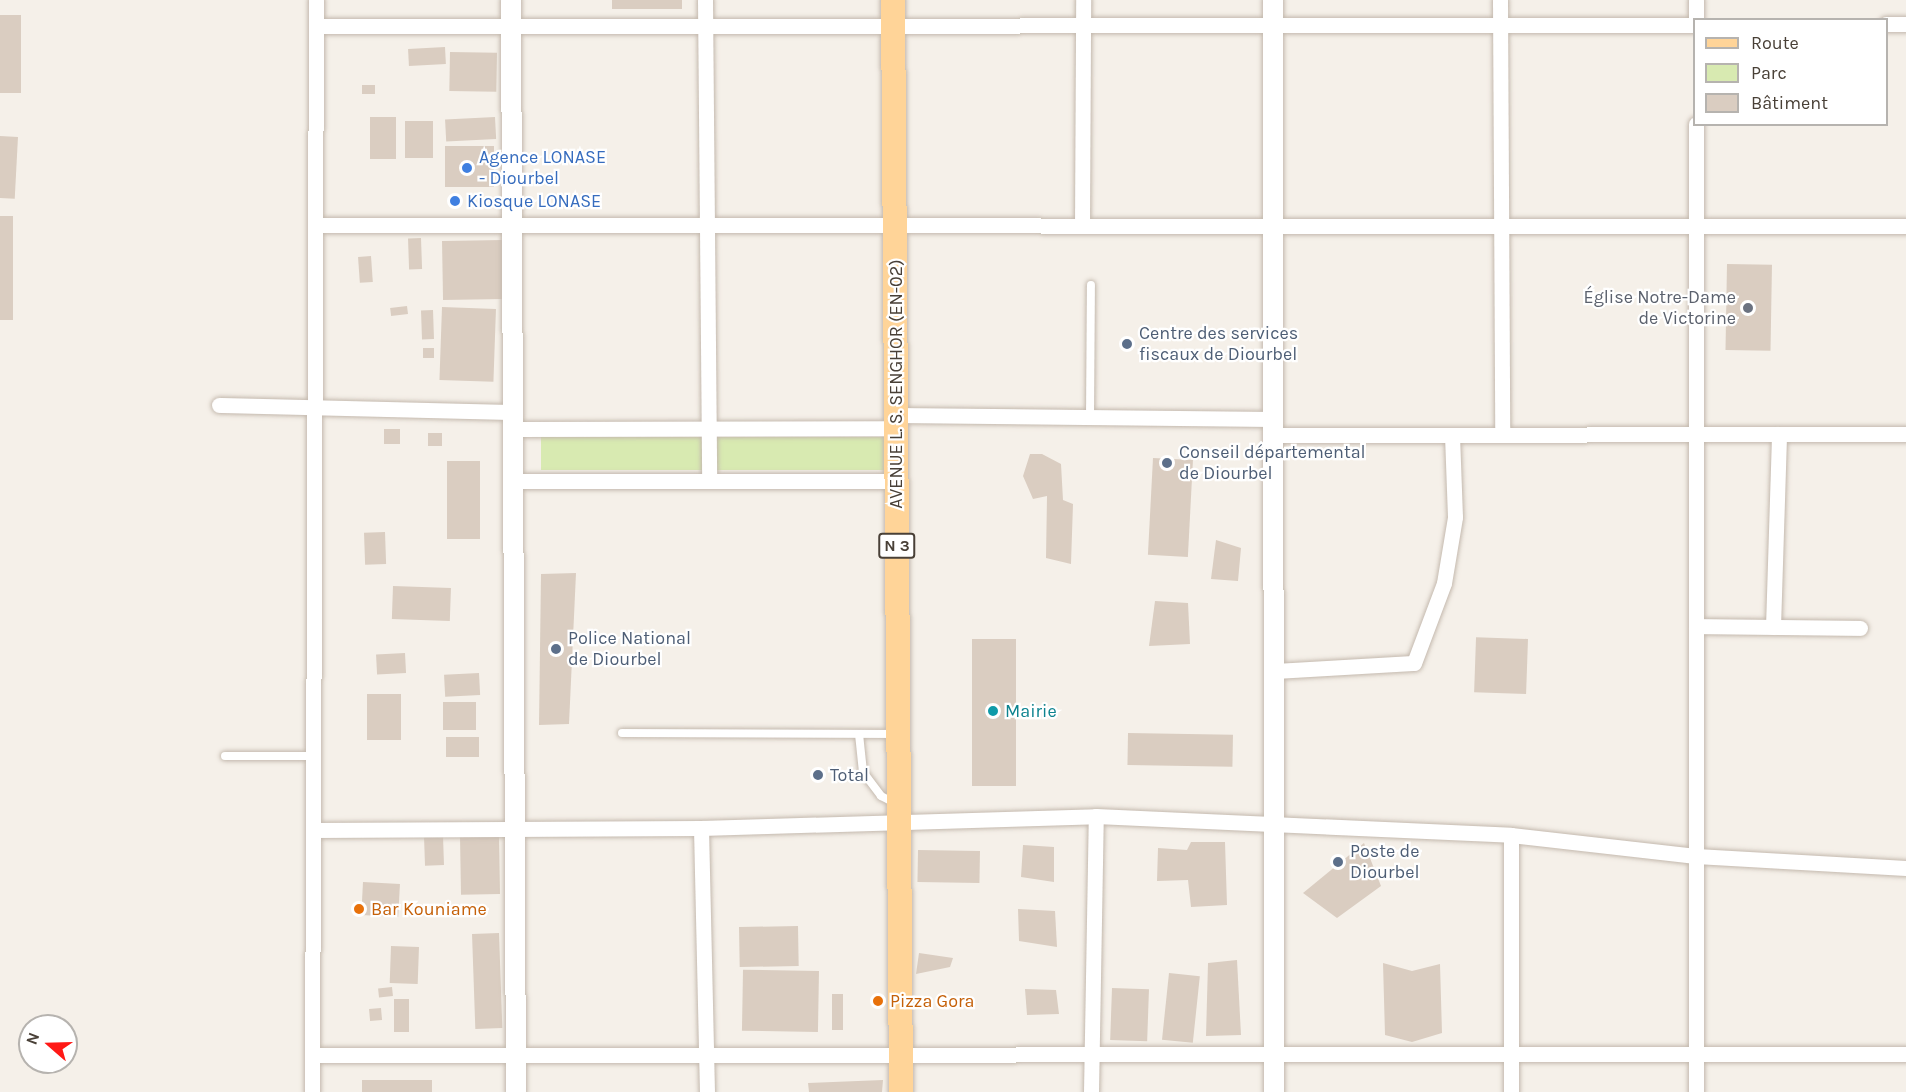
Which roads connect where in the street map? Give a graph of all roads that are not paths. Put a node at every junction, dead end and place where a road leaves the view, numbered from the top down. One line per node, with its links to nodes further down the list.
1 (316, 0): 17 (street)
2 (512, 0): 18 (street)
3 (705, 0): 13 (street)
4 (893, 0): 19 (main road, AVENUE L. S. SENGHOR (EN-02) / N 3)
5 (1083, 0): 14 (street)
6 (1273, 0): 15 (street)
7 (1500, 0): 10 (street)
8 (1696, 0): 9 (street)
9 (1696, 18)
10 (1500, 24): 15 (street); 16 (street); 27 (street)
11 (1888, 24): 12 (street)
12 (1906, 24)
13 (705, 25): 18 (street); 19 (street); 23 (street)
14 (1083, 25): 15 (street); 19 (street); 25 (street)
15 (1273, 25): 26 (street)
16 (1693, 25)
17 (316, 26): 18 (street); 21 (street)
18 (512, 26): 22 (street)
19 (893, 26): 24 (main road, AVENUE L. S. SENGHOR (EN-02) / N 3)
20 (1696, 126): 28 (street)
21 (315, 225): 22 (street); 32 (street)
22 (512, 225): 23 (street); 34 (street)
23 (707, 225): 24 (street); 37 (street)
24 (895, 225): 25 (street); 35 (main road, AVENUE L. S. SENGHOR (EN-02) / N 3)
25 (1082, 226): 26 (street)
26 (1274, 226): 27 (street); 36 (street)
27 (1501, 226): 28 (street); 42 (street)
28 (1696, 226): 29 (street); 38 (street)
29 (1906, 226)
30 (1090, 285): 33 (lane)
31 (219, 405): 32 (street)
32 (312, 410): 34 (street); 54 (street)
33 (1090, 418): 35 (street); 36 (street)
34 (513, 420): 37 (street); 43 (street)
35 (896, 422): 37 (street); 45 (main road, AVENUE L. S. SENGHOR (EN-02) / N 3)
36 (1273, 427): 41 (street); 49 (street)
37 (709, 428): 44 (street)
38 (1696, 434): 39 (street); 42 (street); 46 (street)
39 (1779, 434): 40 (street); 47 (street)
40 (1906, 434)
41 (1452, 435): 42 (street); 49 (street)
42 (1502, 435)
43 (513, 481): 44 (street); 58 (street)
44 (709, 481): 45 (street)
45 (896, 481): 52 (main road, AVENUE L. S. SENGHOR (EN-02) / N 3)
46 (1696, 626): 47 (street); 62 (street)
47 (1773, 627): 48 (street)
48 (1860, 628)
49 (1274, 671): 57 (street)
50 (622, 733): 51 (lane)
51 (859, 734): 52 (lane); 55 (lane)
52 (898, 734): 55 (main road, AVENUE L. S. SENGHOR (EN-02) / N 3)
53 (225, 756): 54 (lane)
54 (313, 756): 60 (street)
55 (899, 813): 56 (street); 59 (street); 71 (main road, AVENUE L. S. SENGHOR (EN-02) / N 3)
56 (1096, 816): 57 (street); 72 (street)
57 (1274, 822): 61 (street); 64 (street)
58 (515, 828): 59 (street); 60 (street); 69 (street)
59 (701, 828): 70 (street)
60 (313, 830): 68 (street)
61 (1511, 835): 62 (street); 65 (street)
62 (1696, 856): 63 (street); 66 (street)
63 (1906, 868)
64 (1274, 1054): 65 (street); 72 (street); 78 (street)
65 (1511, 1054): 66 (street); 79 (street)
66 (1696, 1054): 67 (street); 80 (street)
67 (1906, 1054)
68 (312, 1055): 69 (street); 73 (street)
69 (516, 1055): 70 (street); 74 (street)
70 (706, 1055): 71 (street); 75 (street)
71 (900, 1055): 72 (street); 76 (main road, AVENUE L. S. SENGHOR (EN-02) / N 3)
72 (1091, 1055): 77 (street)
73 (312, 1092)
74 (516, 1092)
75 (707, 1092)
76 (901, 1092)
77 (1091, 1092)
78 (1274, 1092)
79 (1511, 1092)
80 (1696, 1092)

